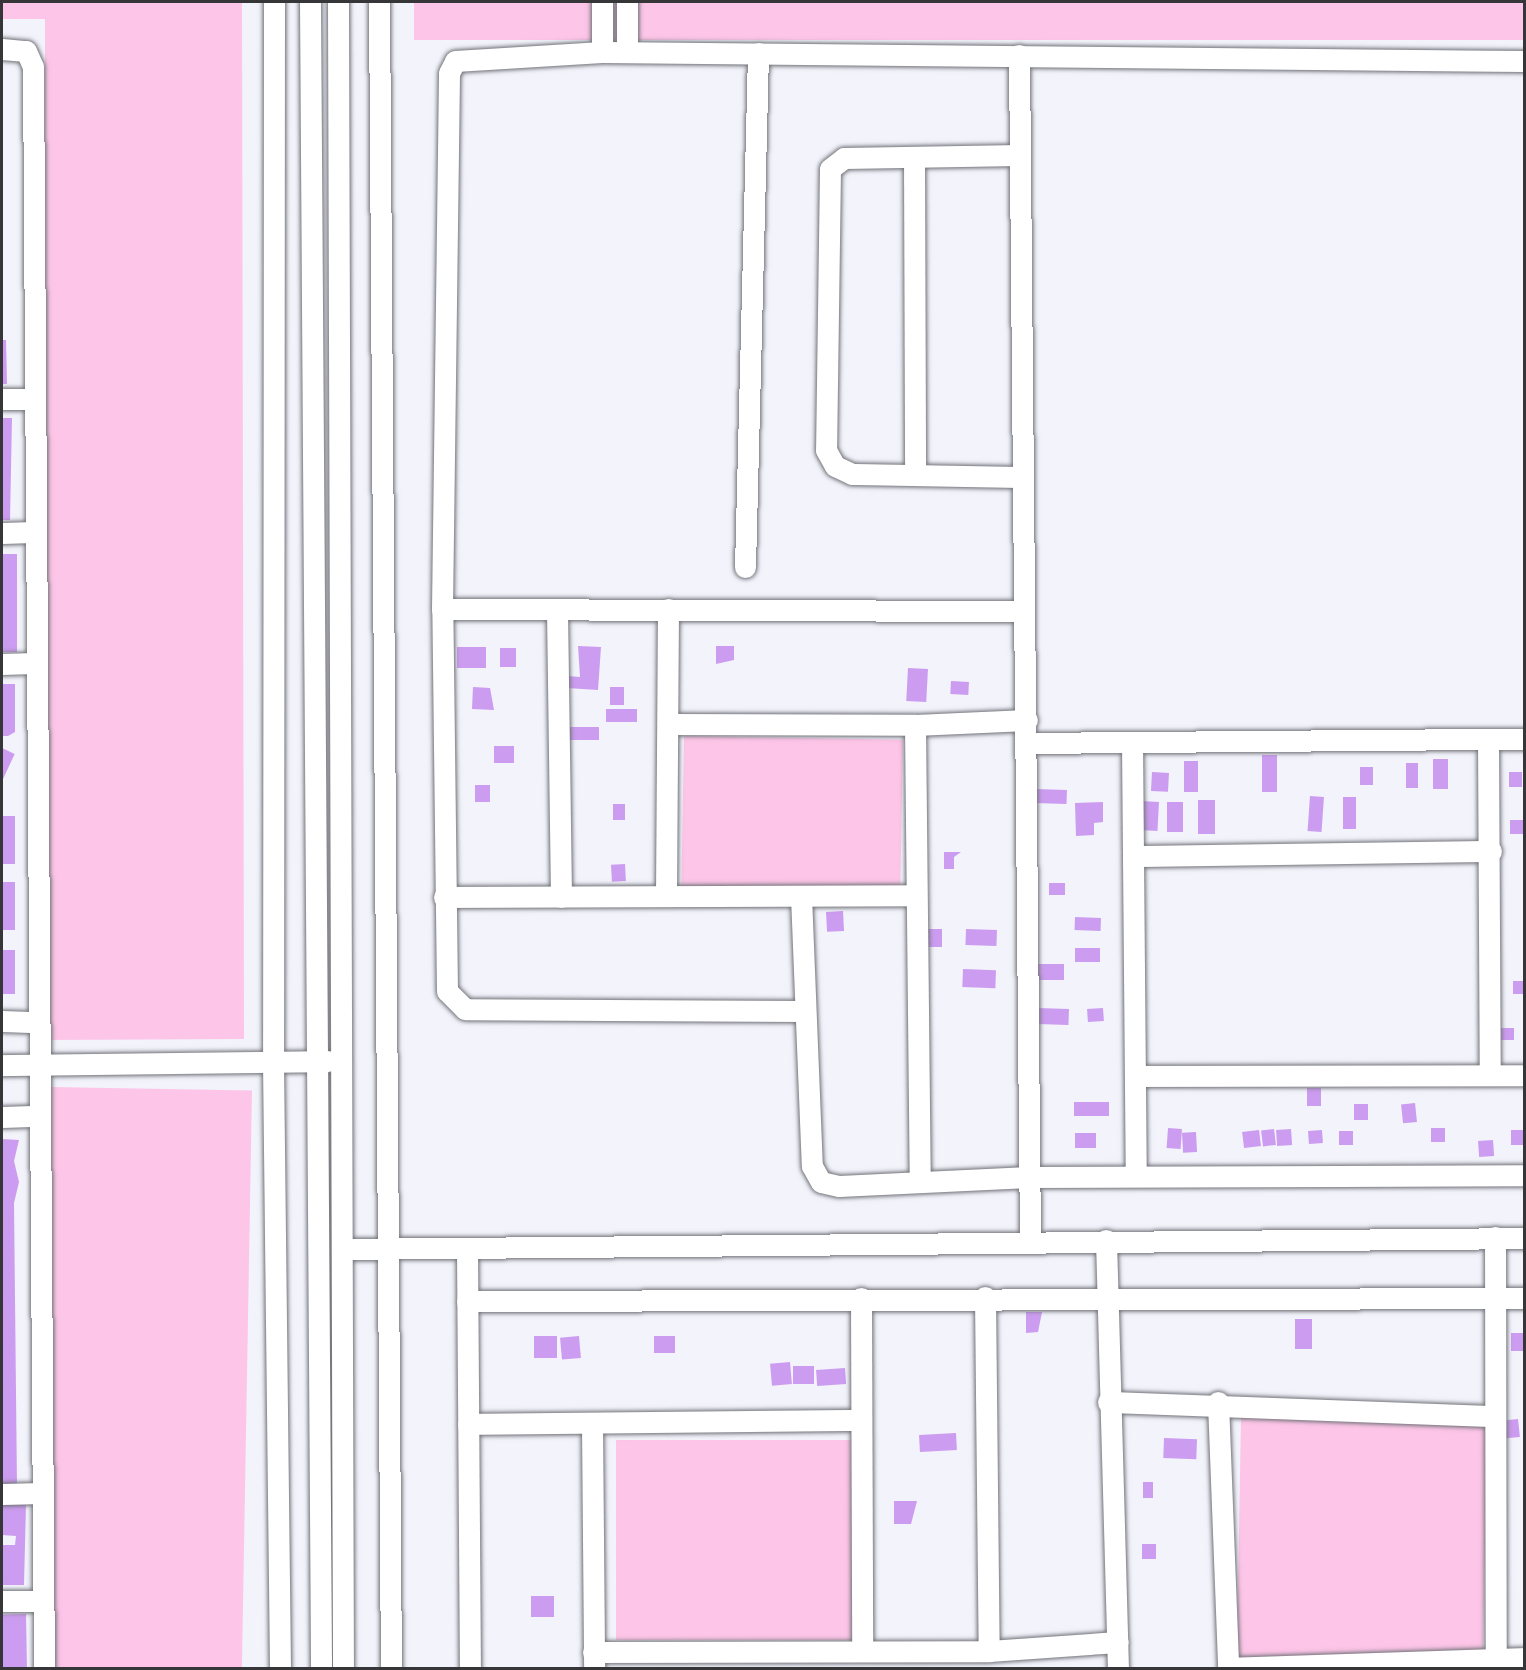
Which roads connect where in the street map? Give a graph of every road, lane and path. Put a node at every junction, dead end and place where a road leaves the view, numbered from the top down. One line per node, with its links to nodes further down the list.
1 (274, 2): 46 (street)
2 (310, 2): 47 (street)
3 (338, 2): 45 (street)
4 (379, 2): 65 (street)
5 (602, 2): 8 (street)
6 (627, 2): 9 (street)
7 (2, 49): 16 (street)
8 (602, 52): 9 (street); 22 (street)
9 (627, 52): 10 (street)
10 (758, 53): 11 (street); 21 (street)
11 (1019, 55): 12 (street); 13 (street)
12 (1524, 61)
13 (1020, 155): 14 (street); 18 (street)
14 (914, 157): 17 (street); 17 (street)
15 (2, 399): 16 (street)
16 (31, 399): 19 (street)
17 (915, 475): 18 (street)
18 (1023, 477): 25 (street)
19 (33, 532): 20 (street); 27 (street)
20 (2, 533)
21 (745, 567)
22 (442, 609): 24 (street); 40 (street)
23 (668, 609): 24 (street); 25 (street); 29 (street)
24 (557, 610): 41 (street)
25 (1024, 611): 28 (street)
26 (2, 663): 27 (street)
27 (34, 663): 44 (street)
28 (1026, 720): 30 (street); 34 (street)
29 (669, 724): 30 (street); 38 (street)
30 (915, 725): 37 (street)
31 (1488, 739): 32 (street); 33 (street); 35 (street)
32 (1524, 739)
33 (1132, 742): 34 (street); 36 (street)
34 (1025, 744): 57 (street)
35 (1491, 851): 36 (street); 50 (street)
36 (1134, 856): 52 (street)
37 (914, 895): 39 (street); 58 (street)
38 (666, 896): 39 (street); 41 (street)
39 (801, 896): 42 (street)
40 (444, 897): 41 (street); 42 (street)
41 (561, 897)
42 (802, 1011): 58 (street)
43 (2, 1021): 44 (street)
44 (37, 1022): 48 (street)
45 (342, 1061): 47 (street); 64 (street)
46 (273, 1062): 47 (street); 48 (street); 89 (street)
47 (315, 1062): 90 (street)
48 (39, 1064): 49 (street); 53 (street)
49 (2, 1065)
50 (1490, 1075): 51 (street); 52 (street)
51 (1524, 1075)
52 (1135, 1076): 56 (street)
53 (39, 1116): 54 (street); 78 (street)
54 (2, 1117)
55 (1524, 1175): 56 (street)
56 (1136, 1176): 57 (street)
57 (1029, 1177): 58 (street); 62 (street)
58 (920, 1181)
59 (1495, 1237): 60 (street); 61 (street); 69 (street)
60 (1524, 1238)
61 (1106, 1240): 62 (street); 66 (street)
62 (1030, 1242): 63 (street)
63 (467, 1248): 65 (street); 71 (street)
64 (344, 1249): 65 (street); 91 (street)
65 (386, 1249): 92 (street)
66 (1107, 1296): 67 (street); 69 (street); 72 (street)
67 (985, 1297): 68 (street); 84 (street)
68 (861, 1298): 71 (street); 75 (street)
69 (1495, 1298): 70 (street); 74 (street)
70 (1524, 1298)
71 (467, 1301): 77 (street)
72 (1108, 1402): 73 (street); 82 (street)
73 (1218, 1402): 74 (street); 85 (street)
74 (1493, 1416): 85 (street)
75 (861, 1420): 76 (street); 83 (street)
76 (592, 1423): 77 (street); 87 (street)
77 (468, 1424): 93 (street)
78 (42, 1493): 79 (street); 80 (street)
79 (2, 1494)
80 (43, 1600): 81 (street); 88 (street)
81 (2, 1601)
82 (1118, 1642): 84 (street); 94 (street)
83 (862, 1651): 84 (street); 87 (street)
84 (989, 1651)
85 (1496, 1658): 86 (street)
86 (1524, 1658)
87 (594, 1660)
88 (44, 1668)
89 (280, 1668)
90 (321, 1668)
91 (343, 1668)
92 (391, 1668)
93 (470, 1668)
94 (1118, 1668)

